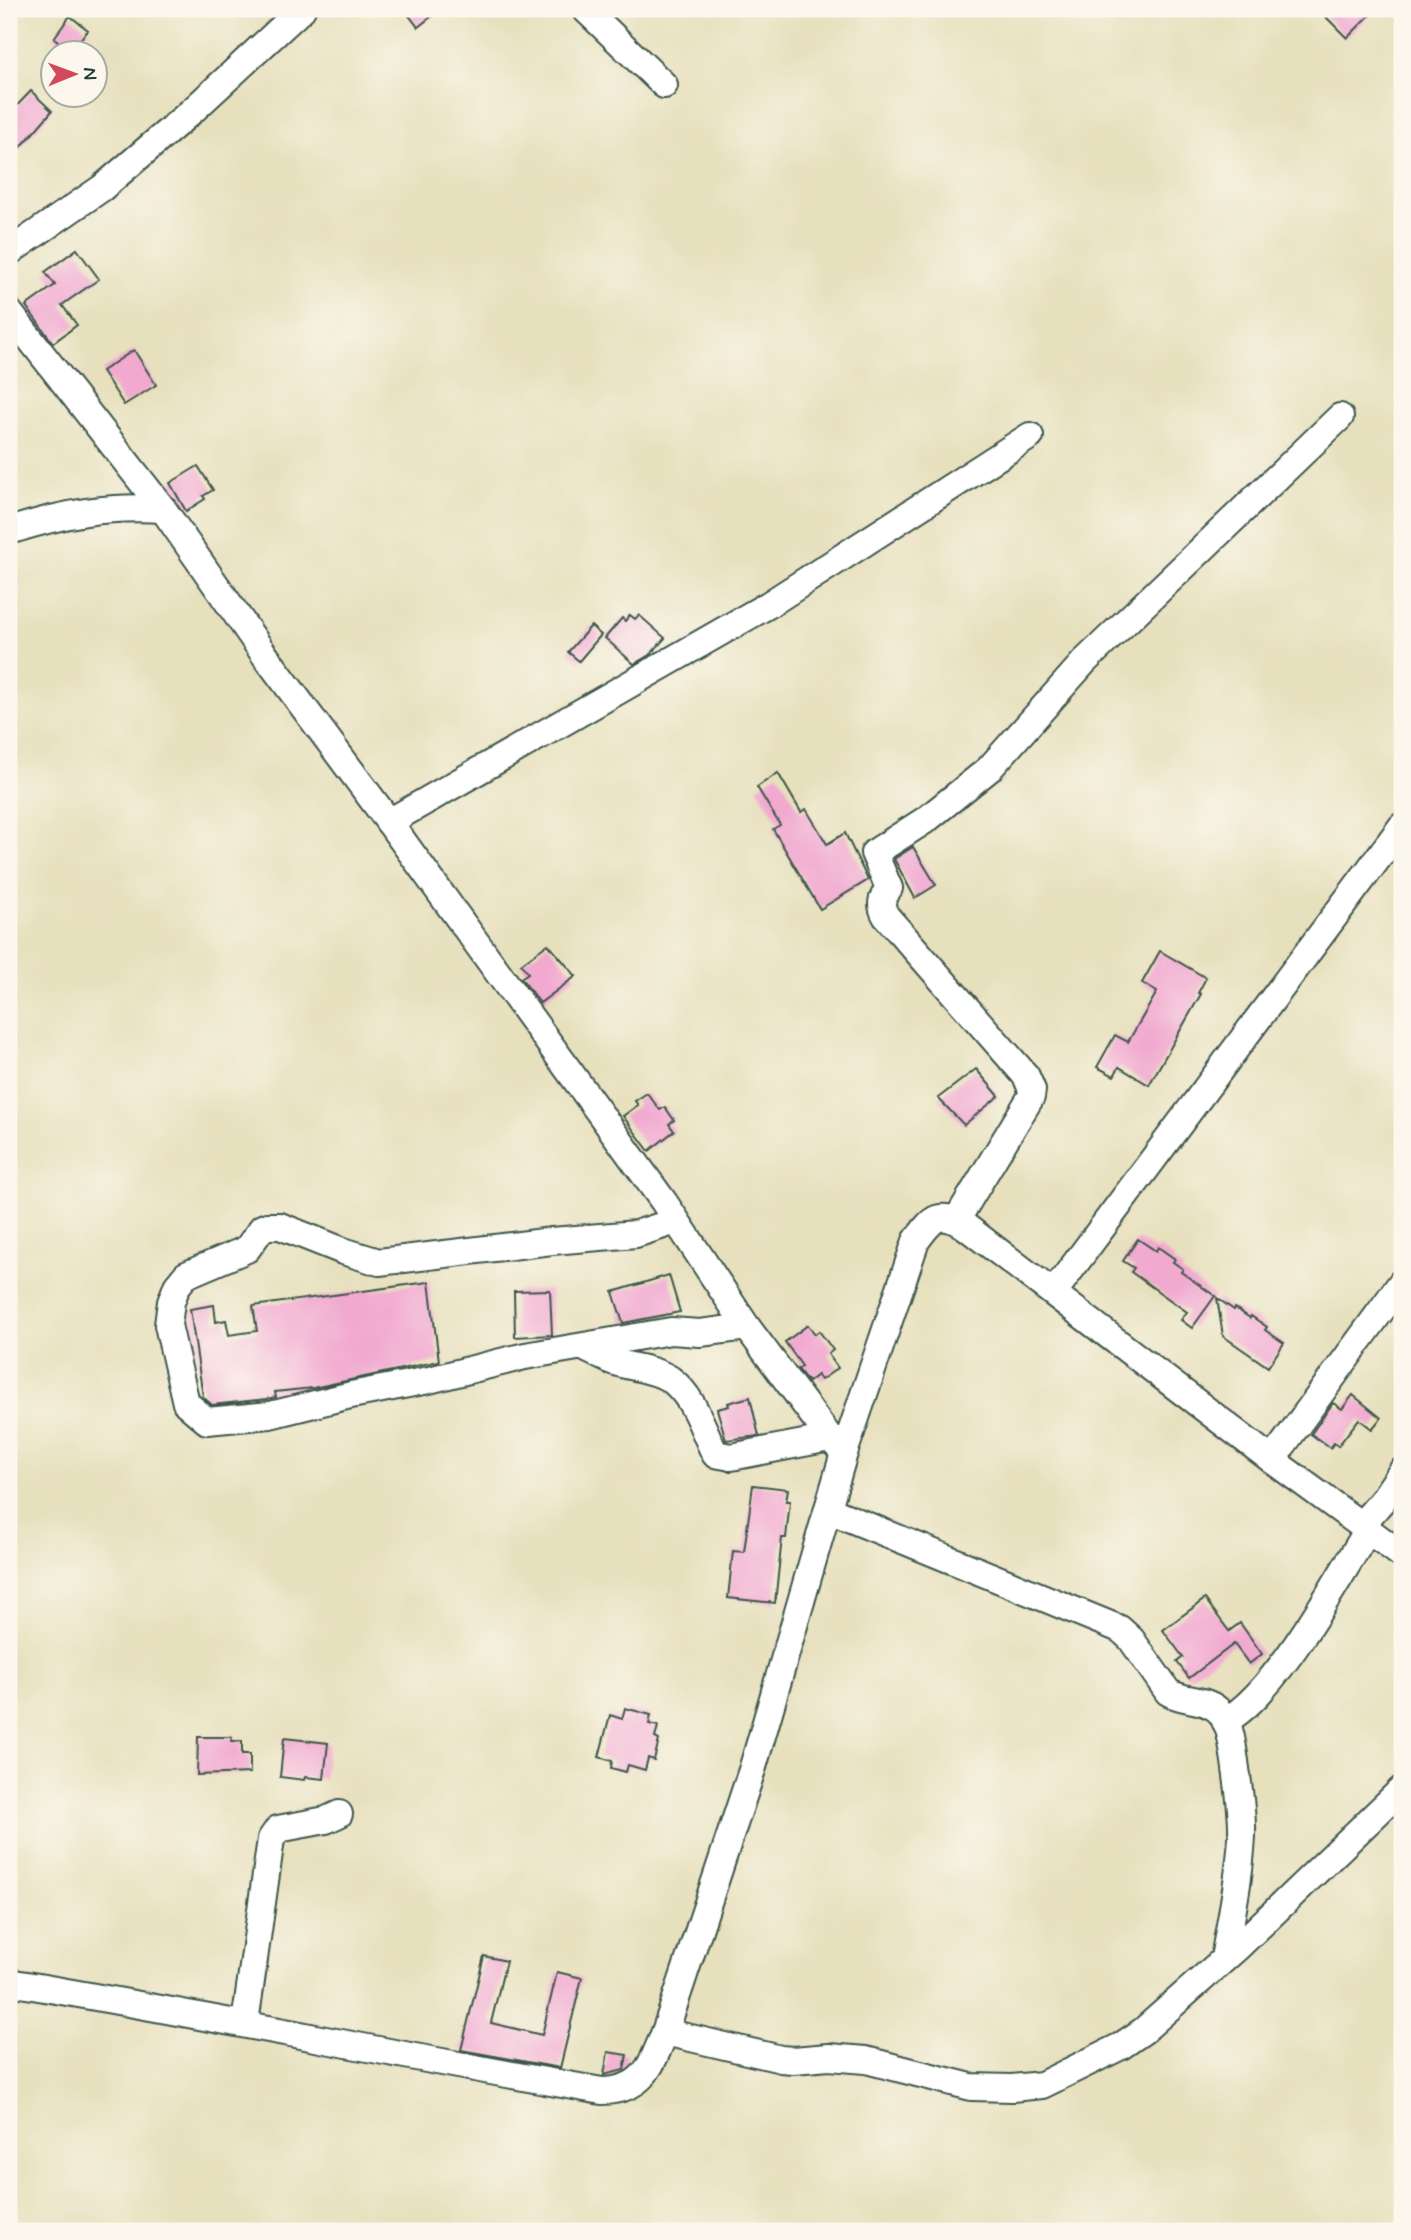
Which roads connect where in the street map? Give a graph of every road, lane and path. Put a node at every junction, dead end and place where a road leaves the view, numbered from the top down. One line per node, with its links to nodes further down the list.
1 (302, 9): 4 (street)
2 (585, 9): 3 (street)
3 (664, 85)
4 (9, 253)
5 (9, 312): 8 (street)
6 (1340, 417): 13 (street)
7 (1030, 436): 10 (street)
8 (163, 509): 9 (street); 10 (street)
9 (9, 531)
10 (389, 822): 12 (street)
11 (1402, 825): 15 (street)
12 (676, 1221): 16 (street); 17 (street)
13 (956, 1221): 15 (street); 18 (street)
14 (1402, 1282): 19 (street)
15 (1055, 1292): 19 (street)
16 (747, 1327): 17 (street); 18 (street)
17 (583, 1347): 18 (street)
18 (837, 1445): 21 (street)
19 (1272, 1460): 22 (street)
20 (1402, 1471): 22 (street)
21 (829, 1510): 24 (street); 30 (street)
22 (1364, 1527): 23 (street); 24 (street)
23 (1402, 1555)
24 (1225, 1721): 27 (street)
25 (1402, 1789): 27 (street)
26 (339, 1814): 29 (street)
27 (1224, 1959): 30 (street)
28 (9, 1982): 29 (street)
29 (245, 2023): 30 (street)
30 (665, 2032)

